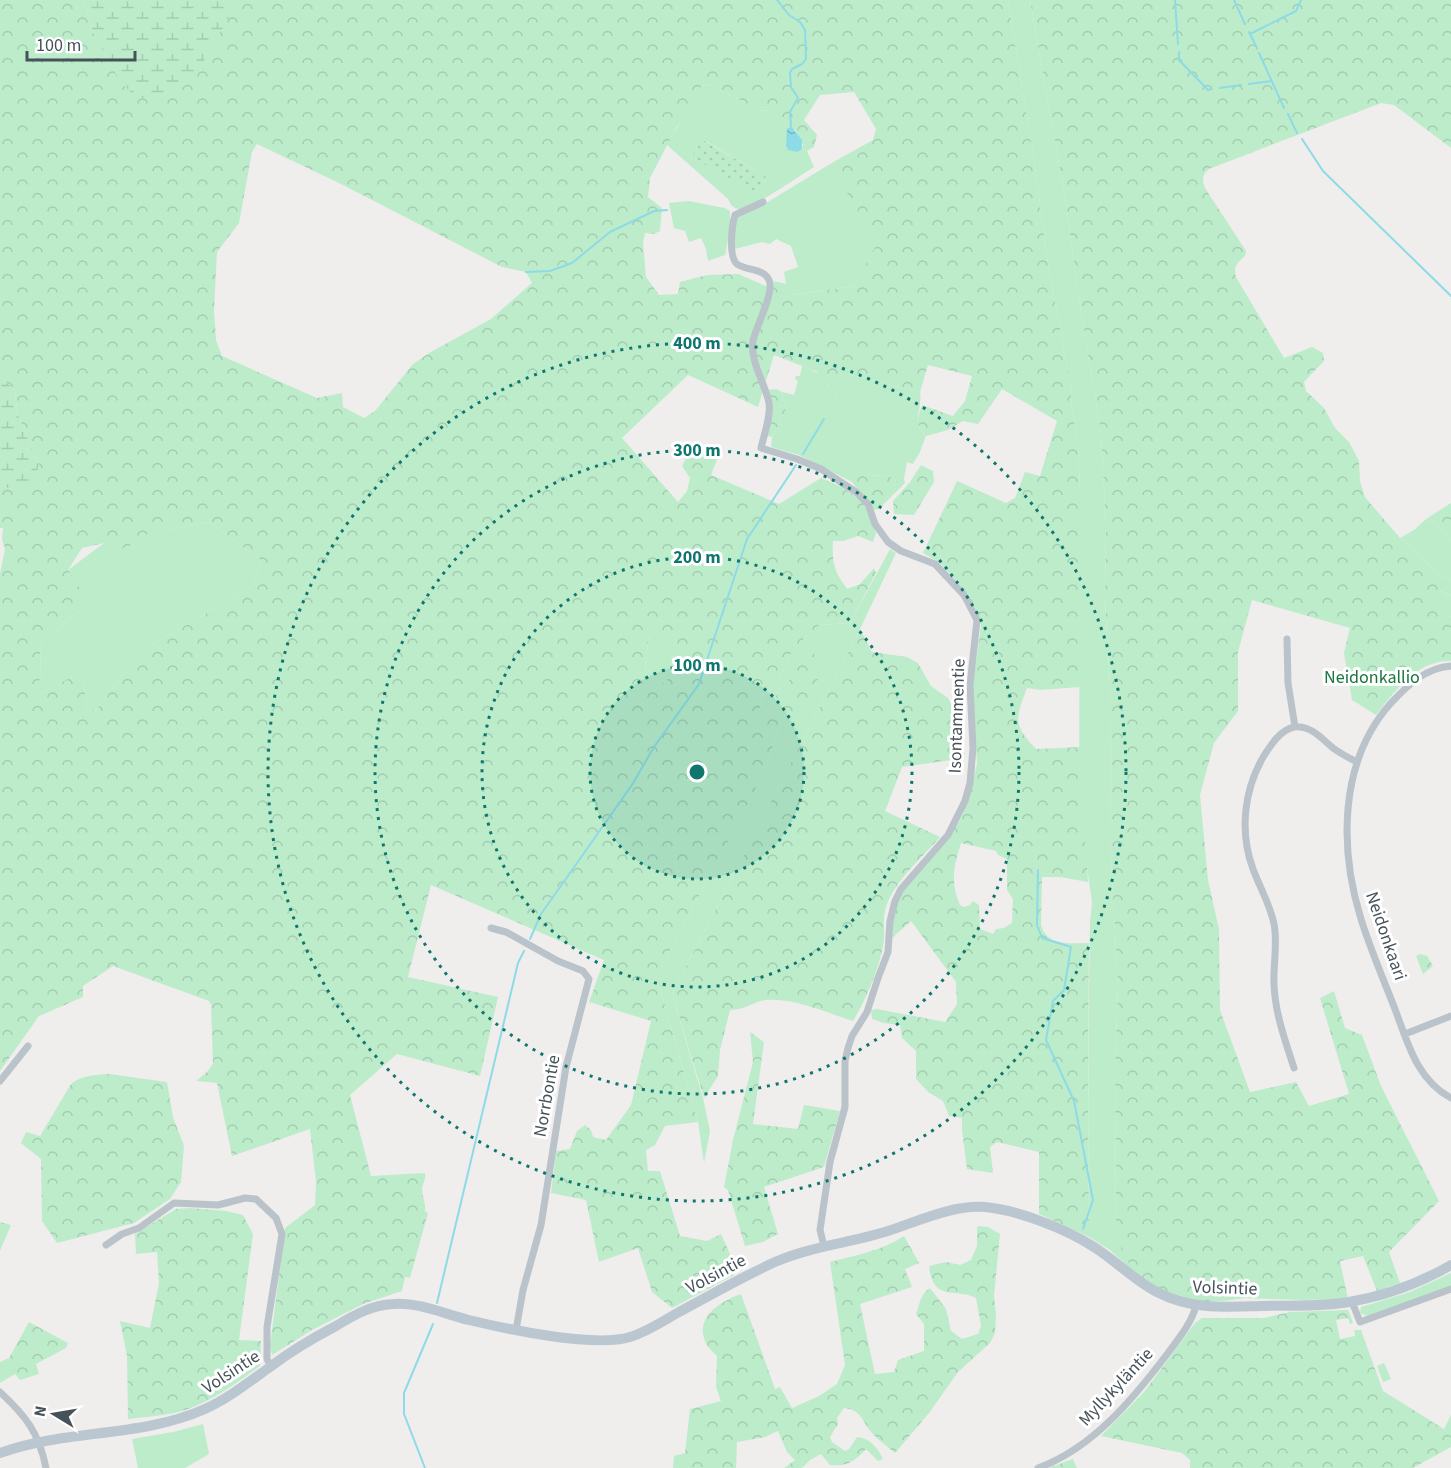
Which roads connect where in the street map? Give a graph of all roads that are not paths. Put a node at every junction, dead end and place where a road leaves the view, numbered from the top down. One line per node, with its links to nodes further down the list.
1 (763, 202): 14 (street, Isontammentie)
2 (1287, 639): 4 (street)
3 (1451, 666): 5 (street, Neidonkaari)
4 (1295, 727): 5 (street); 10 (street)
5 (1357, 762): 8 (street, Neidonkaari)
6 (490, 928): 19 (street, Norrbontie)
7 (1451, 1016): 8 (street)
8 (1405, 1034): 12 (street, Neidonkaari)
9 (28, 1046): 11 (street)
10 (1294, 1068)
11 (0, 1081)
12 (1451, 1098)
13 (105, 1245): 20 (street)
14 (824, 1246): 18 (street, Volsintie); 19 (street, Volsintie)
15 (1451, 1265): 17 (street, Volsintie)
16 (1451, 1289): 17 (street)
17 (1352, 1302): 18 (street, Volsintie)
18 (1196, 1306): 25 (street, Myllykyläntie)
19 (516, 1330): 20 (street, Volsintie)
20 (271, 1366): 22 (street, Volsintie)
21 (0, 1392): 22 (street)
22 (40, 1441): 23 (street, Volsintie); 24 (street)
23 (0, 1453)
24 (46, 1468)
25 (1038, 1468)

